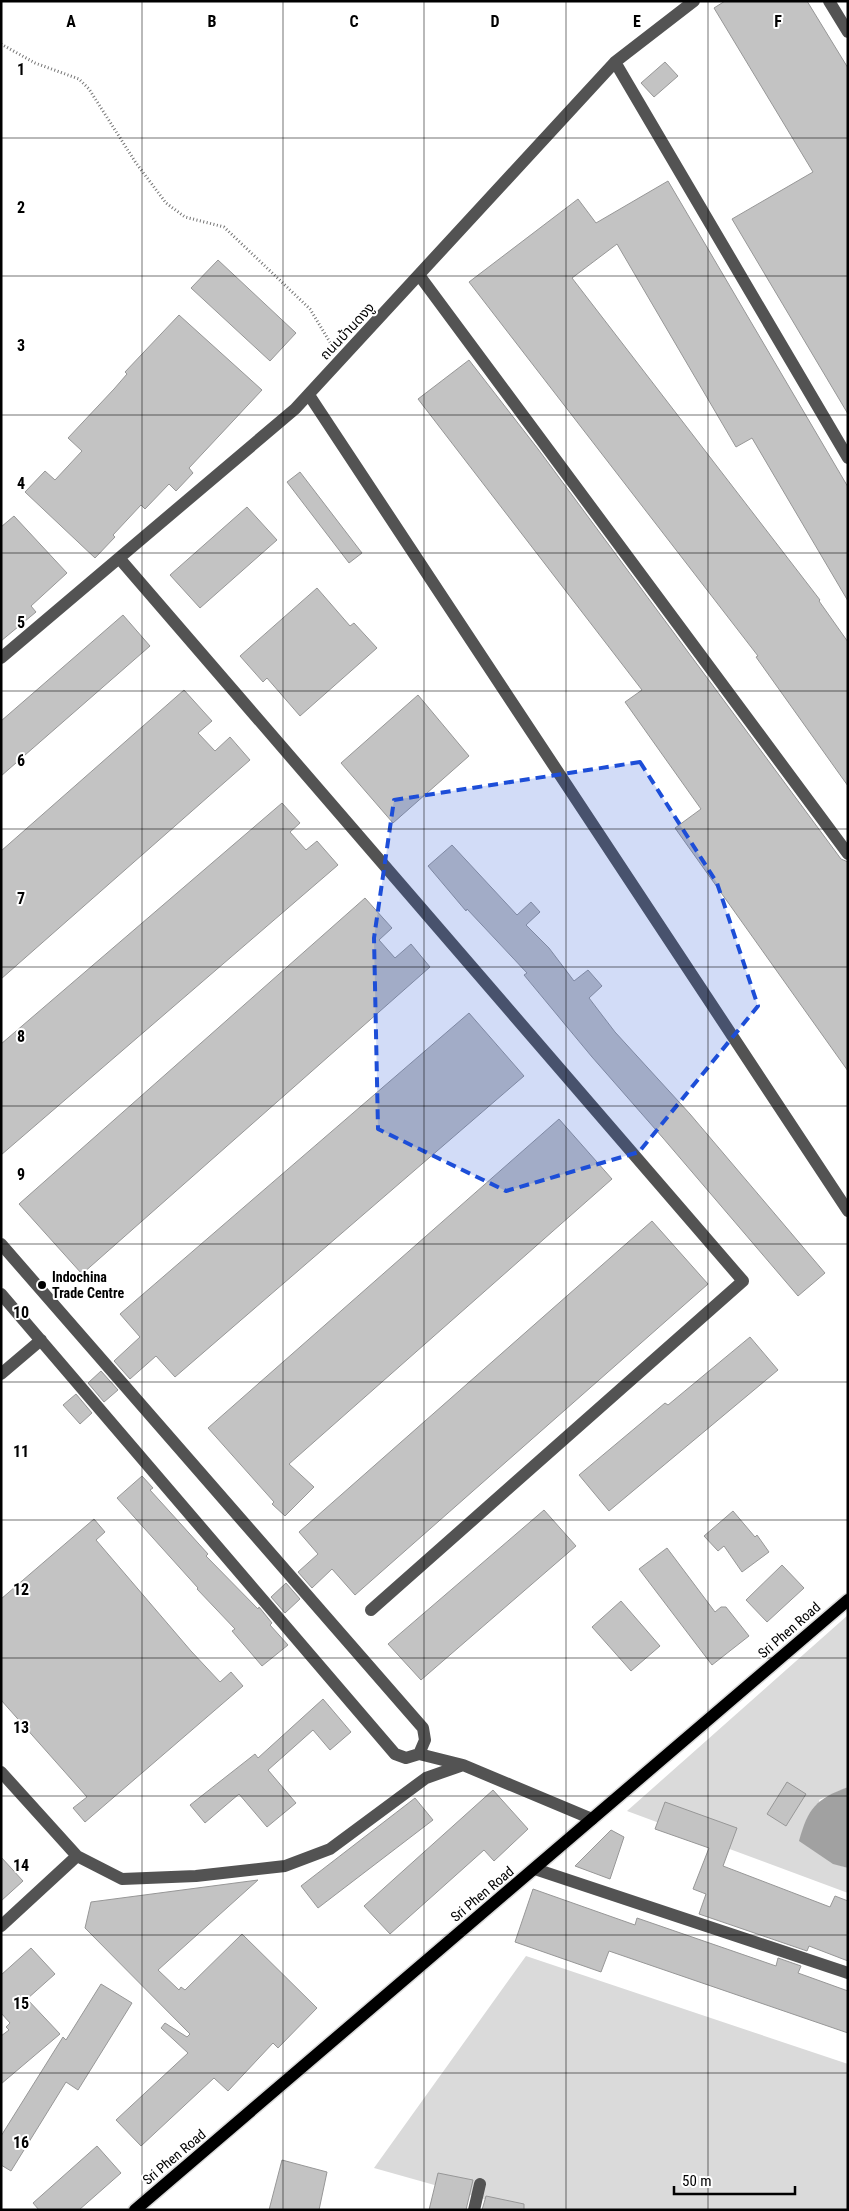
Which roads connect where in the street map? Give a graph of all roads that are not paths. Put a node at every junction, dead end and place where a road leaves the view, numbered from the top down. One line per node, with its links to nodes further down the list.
1 (694, 1): 4 (street, ถนนบ้านดงงู)
2 (829, 1): 3 (street)
3 (848, 32)
4 (615, 62): 5 (street, ถนนบ้านดงงู); 7 (street)
5 (419, 275): 6 (street, ถนนบ้านดงงู); 10 (street)
6 (309, 395): 8 (street, ถนนบ้านดงงู); 11 (street)
7 (848, 458)
8 (119, 558): 9 (street, ถนนบ้านดงงู); 17 (street)
9 (1, 658)
10 (848, 854)
11 (848, 1211)
12 (1, 1244): 18 (street)
13 (1, 1294): 14 (street)
14 (41, 1340): 15 (street); 18 (street)
15 (1, 1374)
16 (848, 1600): 21 (main road, Sri Phen Road)
17 (371, 1610)
18 (419, 1754): 19 (street)
19 (463, 1765): 21 (street); 22 (street)
20 (1, 1772): 22 (street)
21 (592, 1819): 23 (main road, Sri Phen Road)
22 (77, 1856): 24 (street)
23 (535, 1869): 25 (street); 27 (main road, Sri Phen Road)
24 (1, 1926)
25 (848, 1974)
26 (480, 2184): 28 (street)
27 (135, 2210)
28 (474, 2210)

